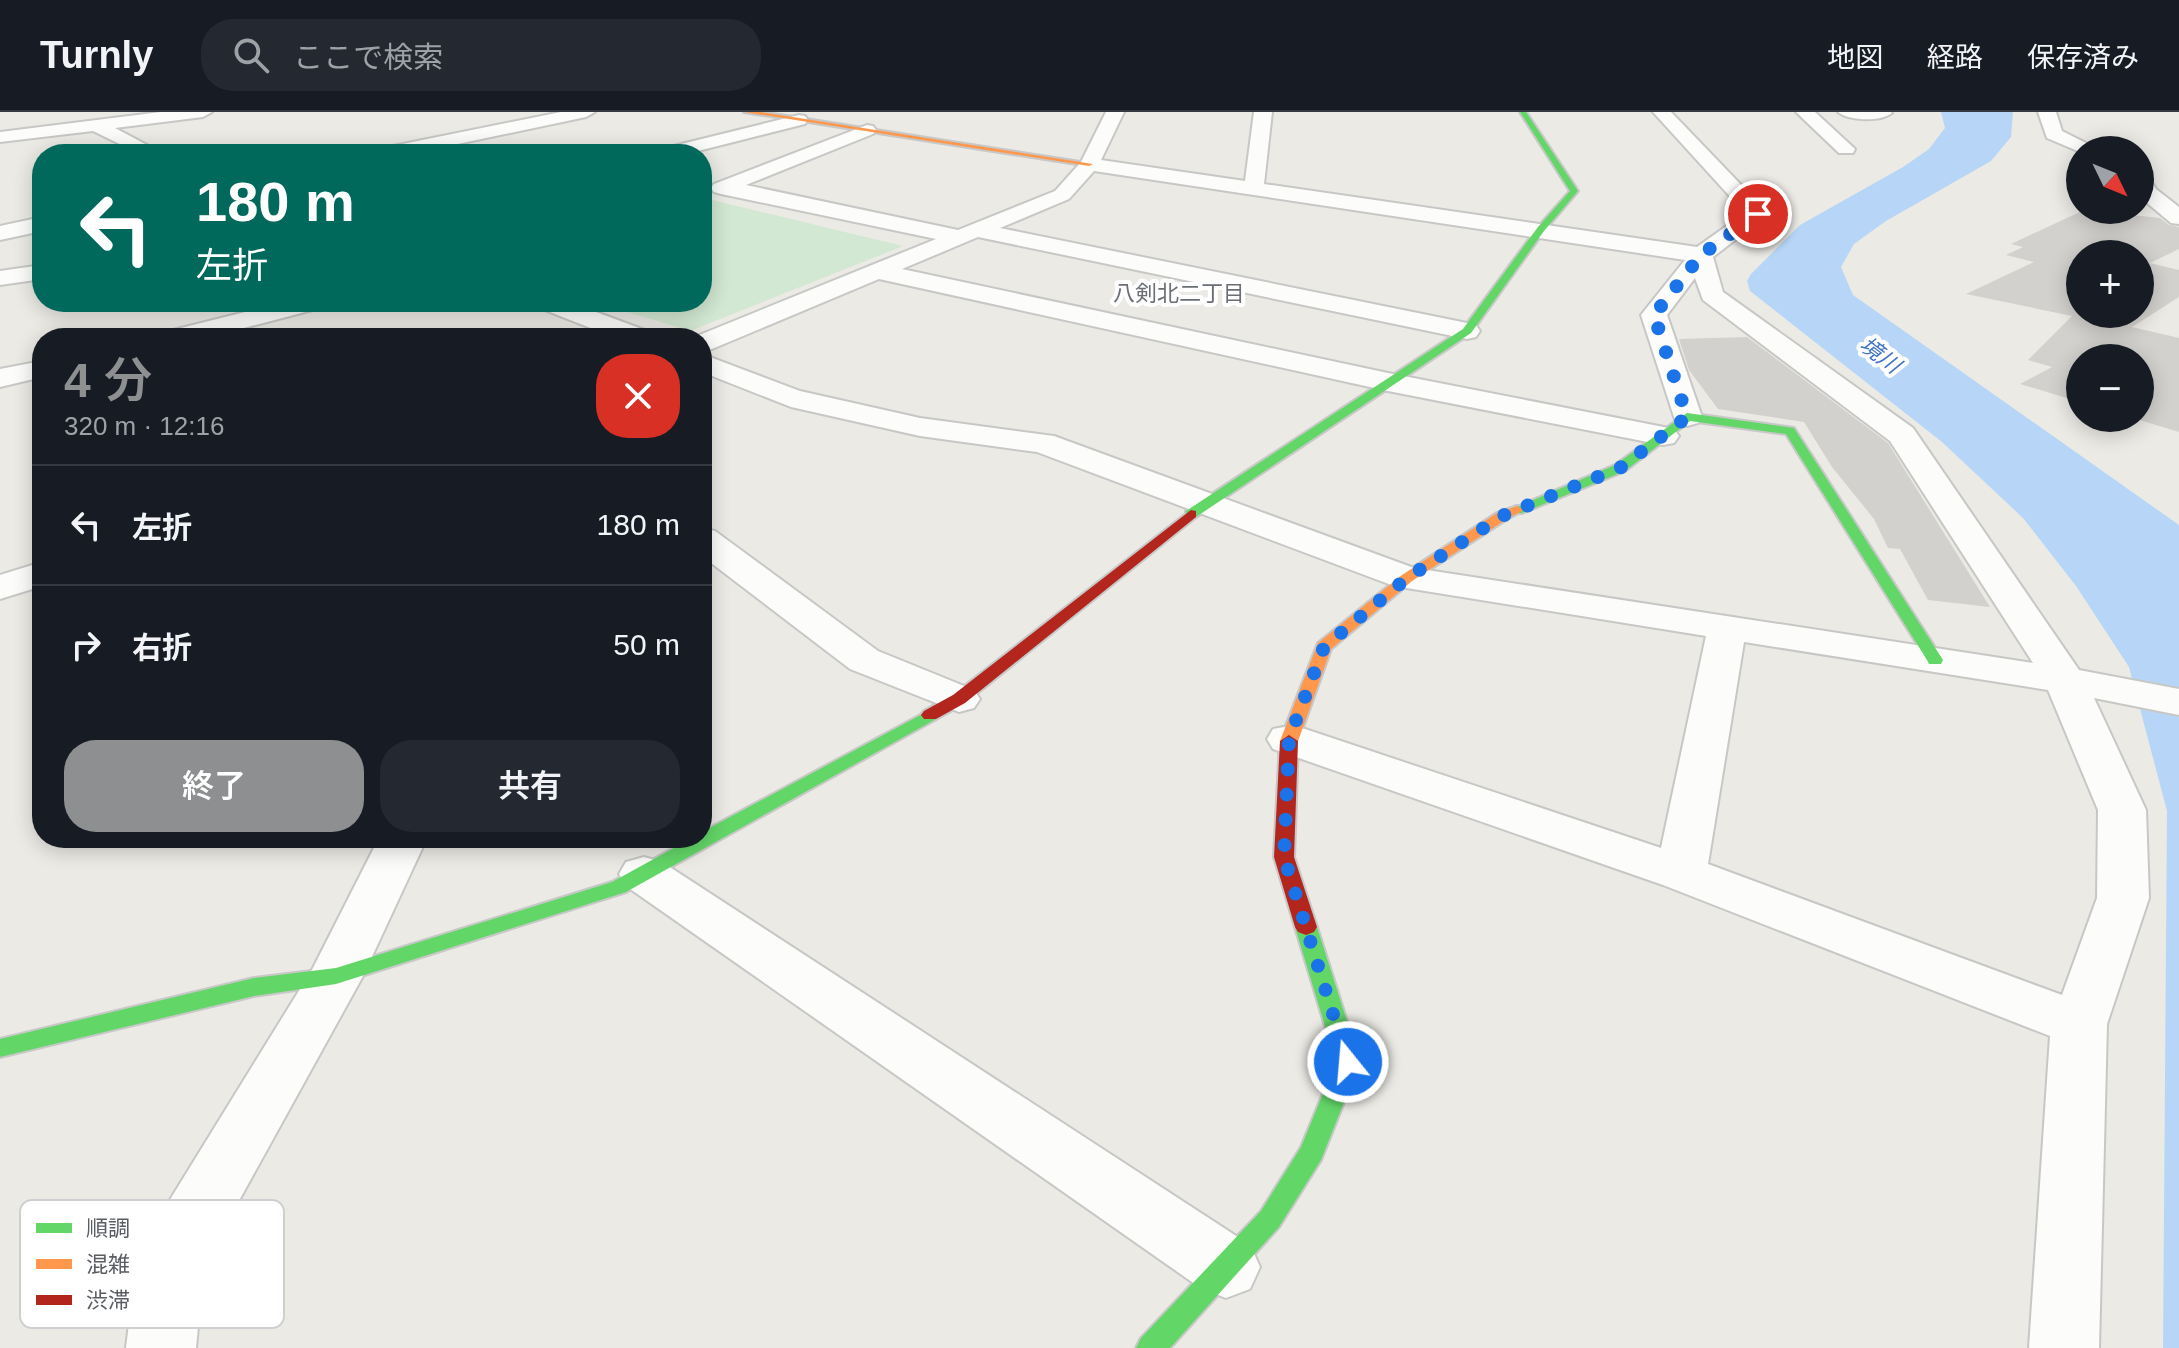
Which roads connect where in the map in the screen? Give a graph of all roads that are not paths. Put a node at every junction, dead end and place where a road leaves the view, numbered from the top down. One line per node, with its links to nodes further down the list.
1 (72, 112): 14 (street)
2 (203, 112): 14 (street)
3 (586, 112): 19 (street)
4 (747, 112): 13 (street)
5 (1115, 112): 22 (street)
6 (1263, 112): 26 (street)
7 (1523, 112): 31 (street)
8 (1662, 112): 34 (street)
9 (1805, 112): 21 (street)
10 (1847, 112): 12 (street)
11 (2047, 112): 17 (street)
12 (1883, 113)
13 (799, 120): 15 (street); 20 (street)
14 (95, 125): 16 (street); 18 (street)
15 (867, 130): 22 (street); 25 (street)
16 (0, 137)
17 (2066, 139)
18 (134, 144)
19 (431, 144)
20 (704, 144)
21 (1846, 149)
22 (1089, 164): 26 (street); 33 (street)
23 (2154, 183): 24 (street)
24 (2168, 186)
25 (725, 187): 27 (street); 33 (street)
26 (1254, 187): 31 (street)
27 (712, 192)
28 (2154, 198): 29 (street)
29 (2179, 218)
30 (32, 226): 32 (street)
31 (1541, 229): 34 (street); 42 (street)
32 (0, 233)
33 (968, 234): 35 (street); 42 (street)
34 (1701, 255): 48 (street); 56 (street)
35 (877, 271): 43 (street); 47 (street)
36 (32, 273): 37 (street)
37 (0, 278)
38 (276, 312): 40 (street)
39 (572, 312): 41 (street)
40 (214, 328)
41 (614, 328)
42 (1467, 331): 47 (street)
43 (712, 339)
44 (712, 366): 49 (street)
45 (32, 371): 46 (street)
46 (0, 378)
47 (1388, 382): 48 (street); 49 (street)
48 (1675, 426): 52 (street); 55 (street)
49 (1206, 502): 52 (street); 57 (street)
50 (712, 546): 57 (street)
51 (32, 577): 53 (street)
52 (1407, 578): 54 (street); 59 (street)
53 (0, 588)
54 (1727, 628): 55 (street); 63 (street)
55 (1935, 660): 56 (street)
56 (2082, 683): 58 (street); 66 (street)
57 (959, 699): 60 (street)
58 (2179, 702)
59 (1289, 739): 63 (street); 69 (street)
60 (712, 836)
61 (398, 848): 65 (street)
62 (691, 848): 64 (street)
63 (1681, 873): 66 (street)
64 (644, 874): 65 (street); 69 (street)
65 (336, 976): 67 (street); 68 (street)
66 (2079, 1024): 73 (street)
67 (0, 1048)
68 (205, 1200)
69 (1226, 1267): 72 (street)
70 (163, 1328): 71 (street)
71 (161, 1348)
72 (1151, 1348)
73 (2064, 1348)

